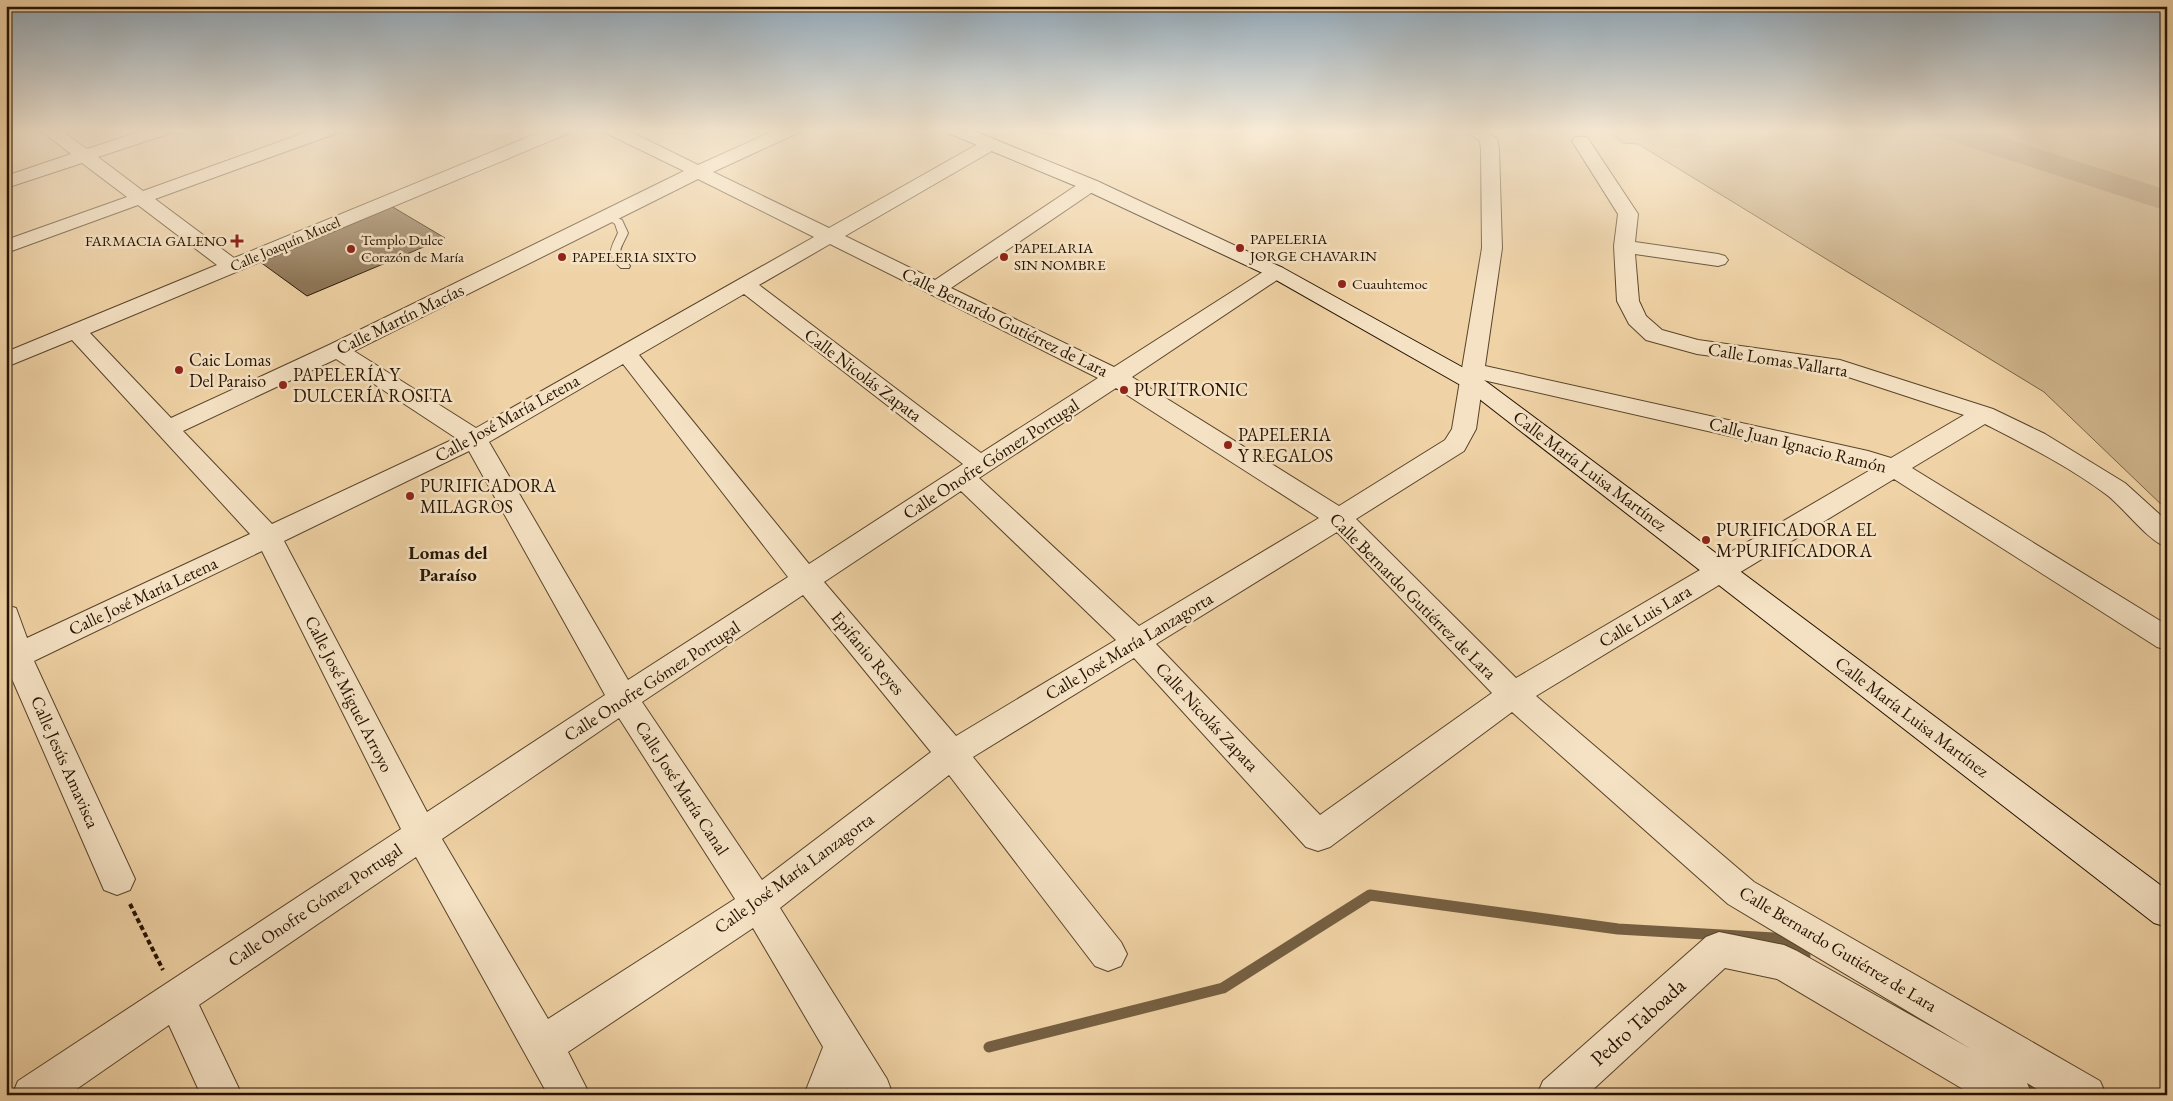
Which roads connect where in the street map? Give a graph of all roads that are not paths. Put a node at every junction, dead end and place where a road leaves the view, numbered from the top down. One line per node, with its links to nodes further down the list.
1 (117, 180): 11 (street)
2 (190, 180): 11 (street)
3 (439, 180): 17 (street, Calle Joaquín Mucel)
4 (680, 180): 12 (street, Calle Martín Macías)
5 (715, 180): 13 (street, Calle Bernardo Gutiérrez de Lara)
6 (928, 180): 13 (street, Calle José María Letena)
7 (1079, 180): 10 (street, Calle María Luisa Martínez)
8 (1488, 180): 26 (street, Calle José María Lanzagorta)
9 (1606, 180): 14 (street, Calle Lomas Vallarta)
10 (1090, 185): 19 (street, Calle María Luisa Martínez); 21 (street)
11 (141, 198): 15 (street); 17 (street)
12 (609, 216): 18 (lane); 23 (street, Calle Martín Macías)
13 (831, 236): 20 (street, Calle José María Letena); 21 (street, Calle Bernardo Gutiérrez de Lara)
14 (1624, 246): 16 (street); 28 (street, Calle Lomas Vallarta)
15 (6, 247)
16 (1718, 260)
17 (232, 266): 22 (street, Calle Joaquín Mucel)
18 (625, 266)
19 (1276, 272): 26 (street, Calle María Luisa Martínez); 27 (street, Calle Onofre Gómez Portugal)
20 (744, 285): 24 (street, Calle José María Letena); 32 (street, Calle Nicolás Zapata)
21 (938, 288): 27 (street, Calle Bernardo Gutiérrez de Lara)
22 (76, 331): 25 (street, Calle Joaquín Mucel); 29 (street, Calle José Miguel Arroyo)
23 (336, 350): 29 (street, Calle Martín Macías); 30 (street, Calle José María Canal)
24 (626, 353): 30 (street, Calle José María Letena); 37 (street, Epifanio Reyes)
25 (6, 360)
26 (1473, 376): 31 (street, Calle Juan Ignacio Ramón); 33 (street, Calle José María Lanzagorta); 36 (street, Calle María Luisa Martínez)
27 (1116, 377): 32 (street, Calle Onofre Gómez Portugal); 33 (street, Calle Bernardo Gutiérrez de Lara)
28 (1984, 414): 31 (street, Calle Luis Lara); 35 (street, Calle Lomas Vallarta)
29 (168, 429): 34 (street, Calle José Miguel Arroyo)
30 (475, 439): 34 (street, Calle José María Letena); 43 (street, Calle José María Canal)
31 (1894, 468): 36 (street, Calle Luis Lara); 39 (street, Calle Juan Ignacio Ramón)
32 (971, 471): 37 (street, Calle Onofre Gómez Portugal); 40 (street, Calle Nicolás Zapata)
33 (1339, 518): 40 (street, Calle José María Lanzagorta); 42 (street, Calle Bernardo Gutiérrez de Lara)
34 (268, 537): 41 (street, Calle José María Letena); 45 (street, Calle José Miguel Arroyo)
35 (2167, 538)
36 (1720, 571): 42 (street, Calle Luis Lara); 49 (street, Calle María Luisa Martínez)
37 (806, 580): 43 (street, Calle Onofre Gómez Portugal); 44 (street, Epifanio Reyes)
38 (6, 616): 41 (street, Calle Jesús Amavisca)
39 (2167, 639)
40 (1136, 641): 44 (street, Calle José María Lanzagorta); 46 (street, Calle Nicolás Zapata)
41 (11, 659): 47 (street, Calle Jesús Amavisca)
42 (1513, 695): 46 (street, Calle Luis Lara); 61 (street, Calle Bernardo Gutiérrez de Lara)
43 (623, 699): 45 (street, Calle Onofre Gómez Portugal); 48 (street, Calle José María Canal)
44 (952, 754): 48 (street, Calle José María Lanzagorta); 50 (street, Epifanio Reyes)
45 (421, 834): 51 (street, Calle Onofre Gómez Portugal); 53 (street, Calle José Miguel Arroyo)
46 (1318, 836)
47 (117, 879)
48 (758, 904): 52 (street, Calle José María Canal); 53 (street, Calle José María Lanzagorta)
49 (2167, 911)
50 (1108, 954)
51 (176, 998): 55 (street, Calle Onofre Gómez Portugal); 56 (street)
52 (843, 1045): 54 (street, Calle José María Canal); 58 (street)
53 (542, 1046): 57 (street, Calle José Miguel Arroyo)
54 (873, 1093)
55 (32, 1095)
56 (222, 1095)
57 (570, 1095)
58 (824, 1095)
59 (1557, 1095): 60 (street, Pedro Taboada)
60 (2012, 1095)
61 (2086, 1095)

